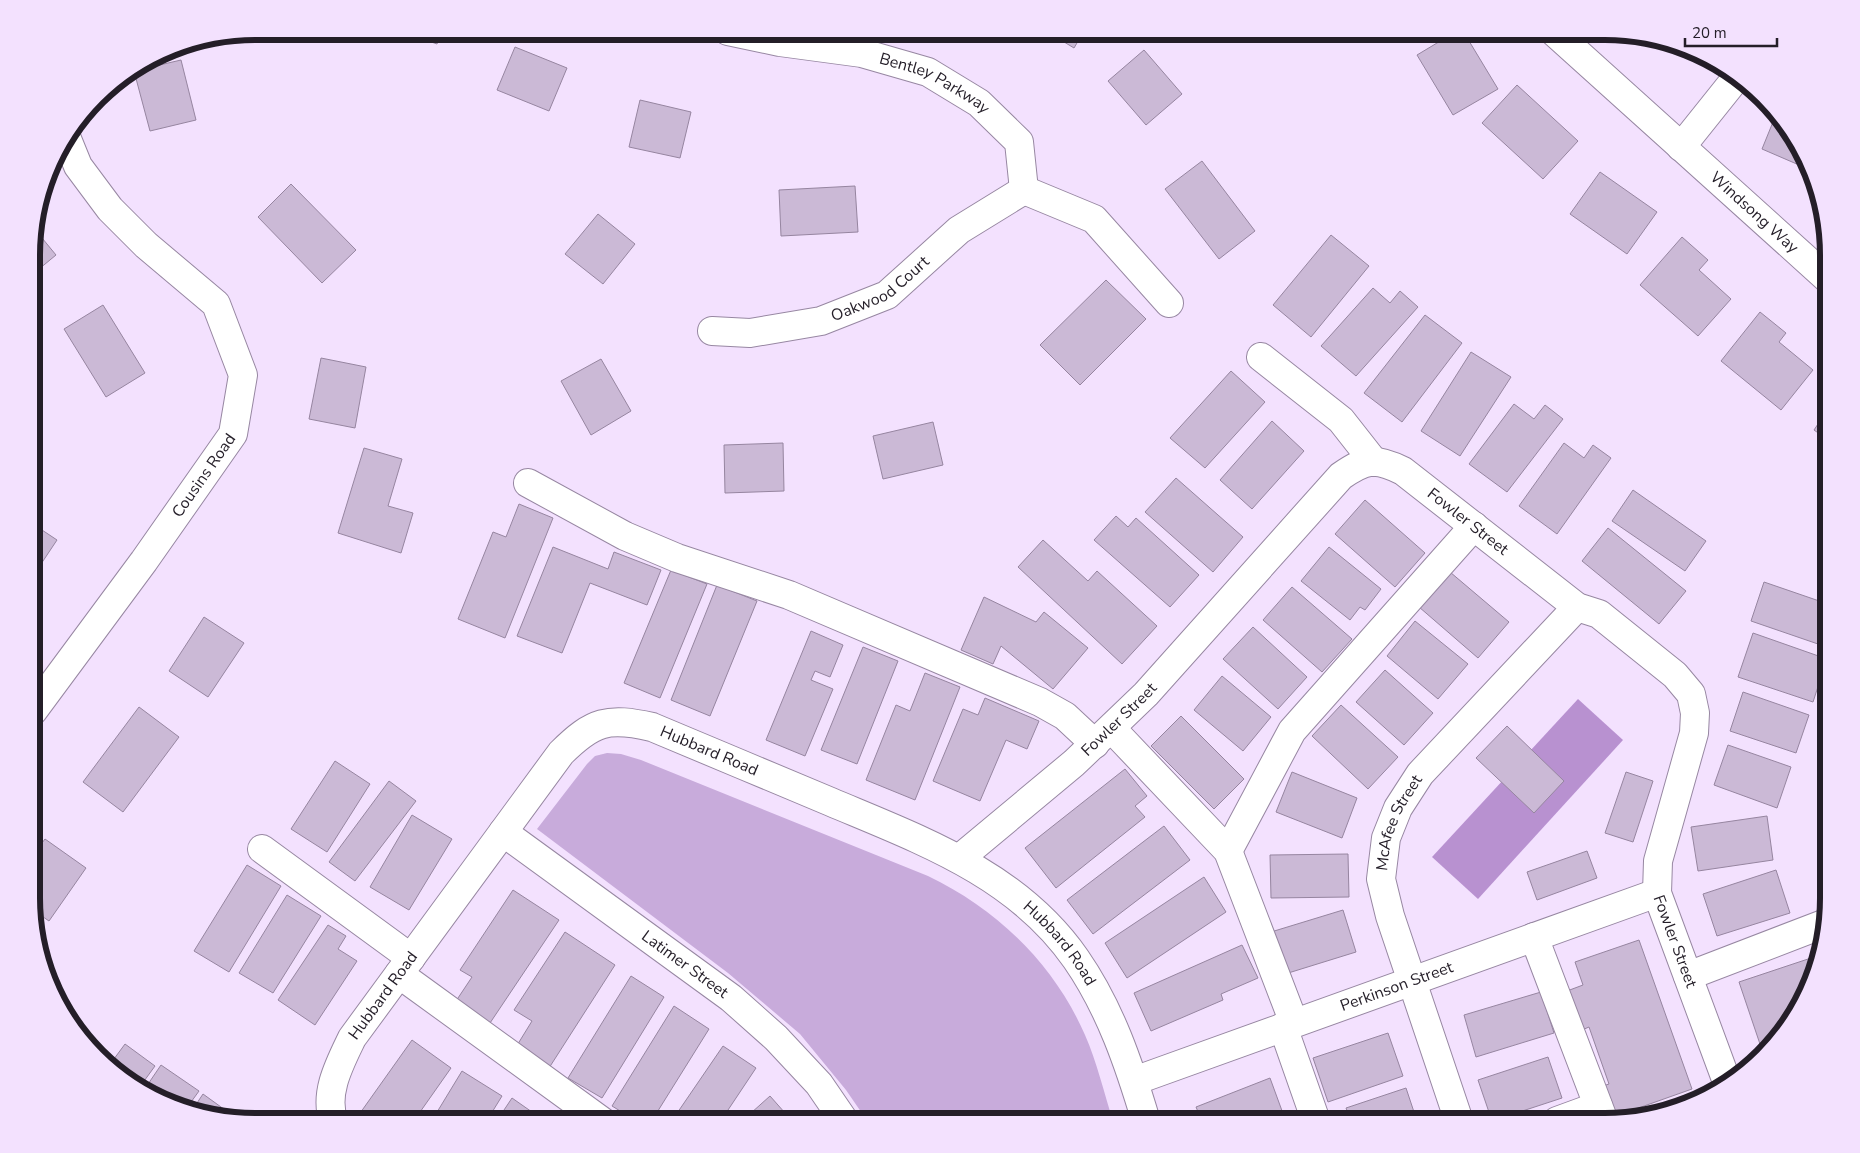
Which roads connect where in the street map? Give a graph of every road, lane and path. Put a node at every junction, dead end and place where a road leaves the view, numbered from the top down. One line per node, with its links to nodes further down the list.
1 (771, 40): 6 (street, Bentley Parkway)
2 (1563, 40): 5 (street, Windsong Way)
3 (1733, 82): 5 (street)
4 (70, 146): 15 (street, Cousins Road)
5 (1681, 147): 7 (street, Windsong Way)
6 (1024, 190): 8 (street); 9 (street, Oakwood Court)
7 (1820, 272)
8 (1168, 303)
9 (712, 331)
10 (1261, 357): 11 (street)
11 (1374, 462): 13 (street, Fowler Street); 16 (street, Fowler Street)
12 (528, 483): 16 (street)
13 (1474, 526): 14 (street, Fowler Street); 19 (street)
14 (1576, 607): 21 (street, Fowler Street); 26 (street, McAfee Street)
15 (40, 702)
16 (1104, 736): 19 (street); 20 (street, Fowler Street)
17 (504, 832): 20 (street, Hubbard Road); 24 (street, Hubbard Road); 32 (street, Latimer Street)
18 (262, 849): 24 (street)
19 (1228, 851): 27 (street)
20 (960, 858): 29 (street, Hubbard Road)
21 (1658, 893): 23 (street, Perkinson Street); 25 (street, Fowler Street)
22 (1818, 926): 25 (street)
23 (1534, 937): 26 (street, Perkinson Street); 36 (street)
24 (405, 966): 30 (street, Hubbard Road); 31 (street)
25 (1688, 976): 28 (street, Fowler Street)
26 (1411, 982): 27 (street, Perkinson Street); 35 (street, McAfee Street)
27 (1288, 1025): 29 (street, Perkinson Street); 34 (street)
28 (1725, 1077)
29 (1134, 1081): 33 (street, Hubbard Road)
30 (330, 1113)
31 (592, 1113)
32 (839, 1113)
33 (1143, 1113)
34 (1314, 1113)
35 (1456, 1113)
36 (1601, 1113)

